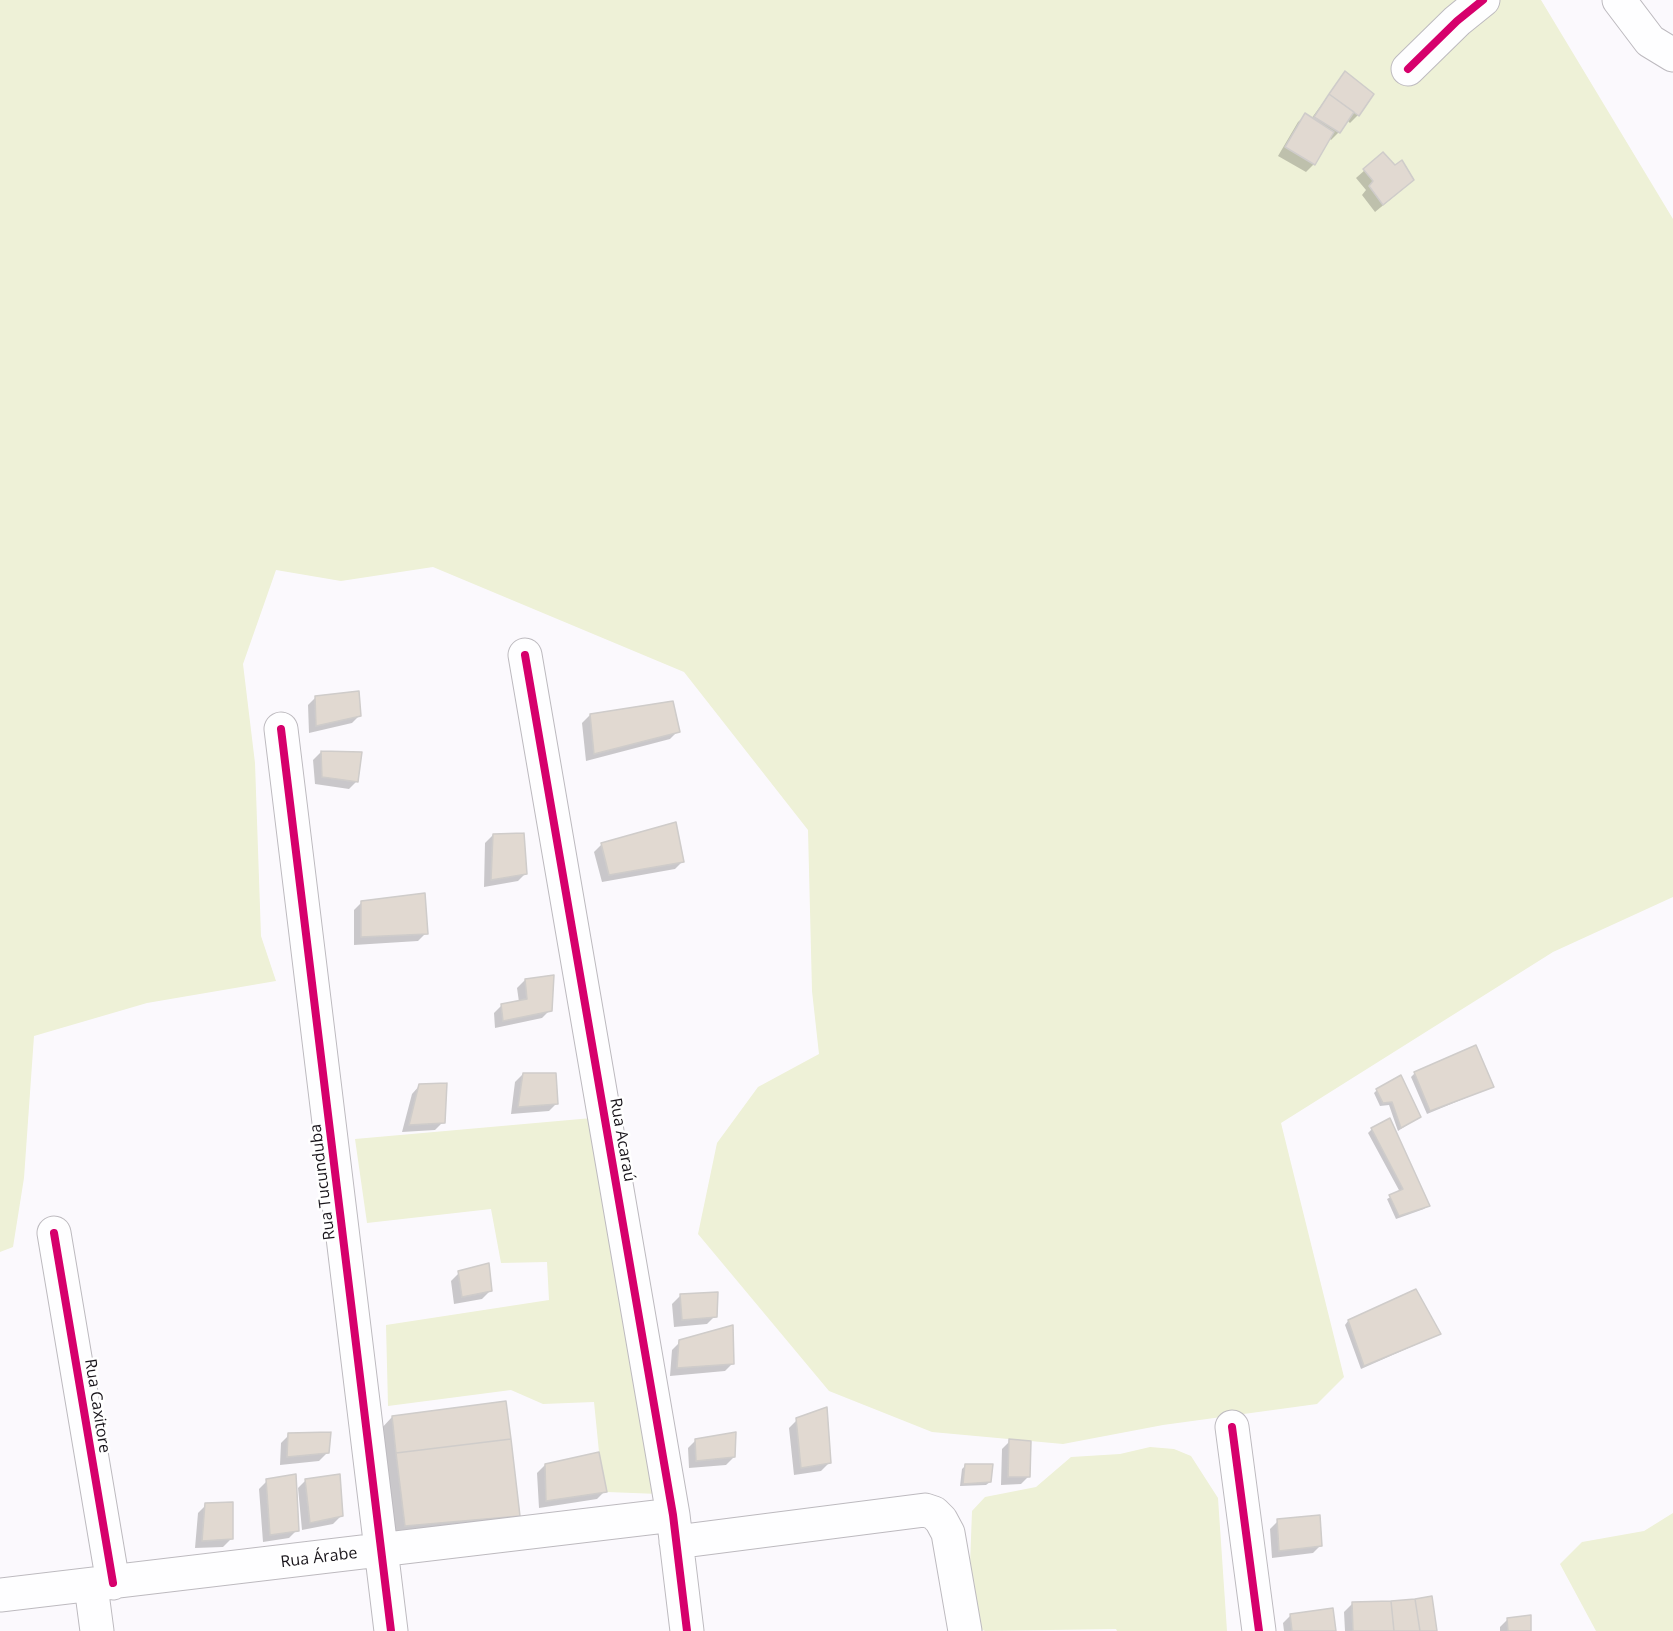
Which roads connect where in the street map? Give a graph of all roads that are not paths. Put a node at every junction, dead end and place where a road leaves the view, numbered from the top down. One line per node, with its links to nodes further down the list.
1 (1483, 0): 4 (street)
2 (1619, 0): 3 (street)
3 (1673, 55)
4 (1408, 69)
5 (525, 655): 9 (street, Rua Acaraú)
6 (281, 729): 10 (street, Rua Tucunduba)
7 (54, 1233): 11 (street, Rua Caxitore)
8 (1232, 1427): 17 (street)
9 (675, 1529): 10 (street, Rua Árabe); 15 (street, Rua Acaraú); 16 (street, Rua Árabe)
10 (381, 1551): 11 (street, Rua Árabe); 14 (street, Rua Tucunduba)
11 (102, 1584): 12 (street, Rua Árabe); 13 (street, Rua Caxitore)
12 (0, 1595)
13 (97, 1631)
14 (391, 1631)
15 (687, 1631)
16 (965, 1631)
17 (1259, 1631)

